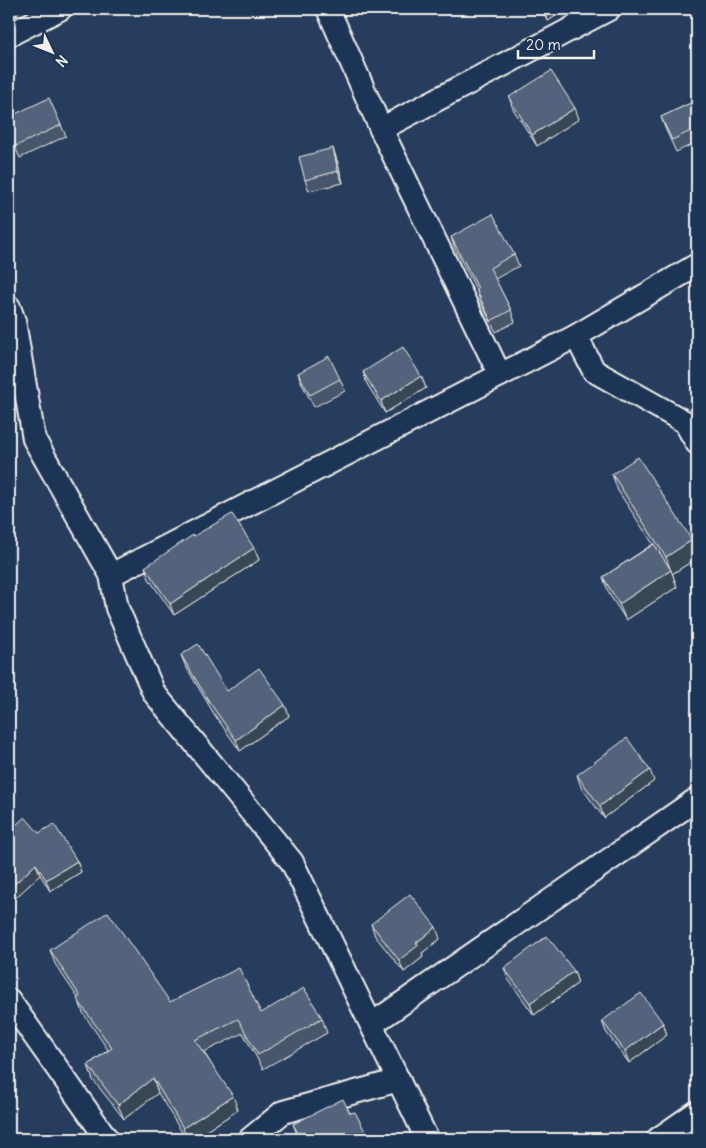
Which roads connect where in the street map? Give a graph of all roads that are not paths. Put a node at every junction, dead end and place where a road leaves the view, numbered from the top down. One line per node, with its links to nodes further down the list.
1 (60, 9): 4 (street)
2 (328, 9): 5 (street)
3 (609, 9): 5 (street)
4 (9, 35)
5 (381, 129): 9 (street)
6 (697, 265): 8 (street)
7 (9, 307): 11 (street)
8 (576, 336): 9 (street); 10 (street)
9 (500, 375): 11 (street)
10 (697, 443)
11 (111, 575): 14 (street)
12 (697, 799): 14 (street)
13 (9, 1000): 17 (street)
14 (372, 1024): 15 (street)
15 (399, 1080): 18 (street); 19 (street)
16 (697, 1112): 20 (street)
17 (107, 1139)
18 (250, 1139)
19 (427, 1139)
20 (658, 1139)

